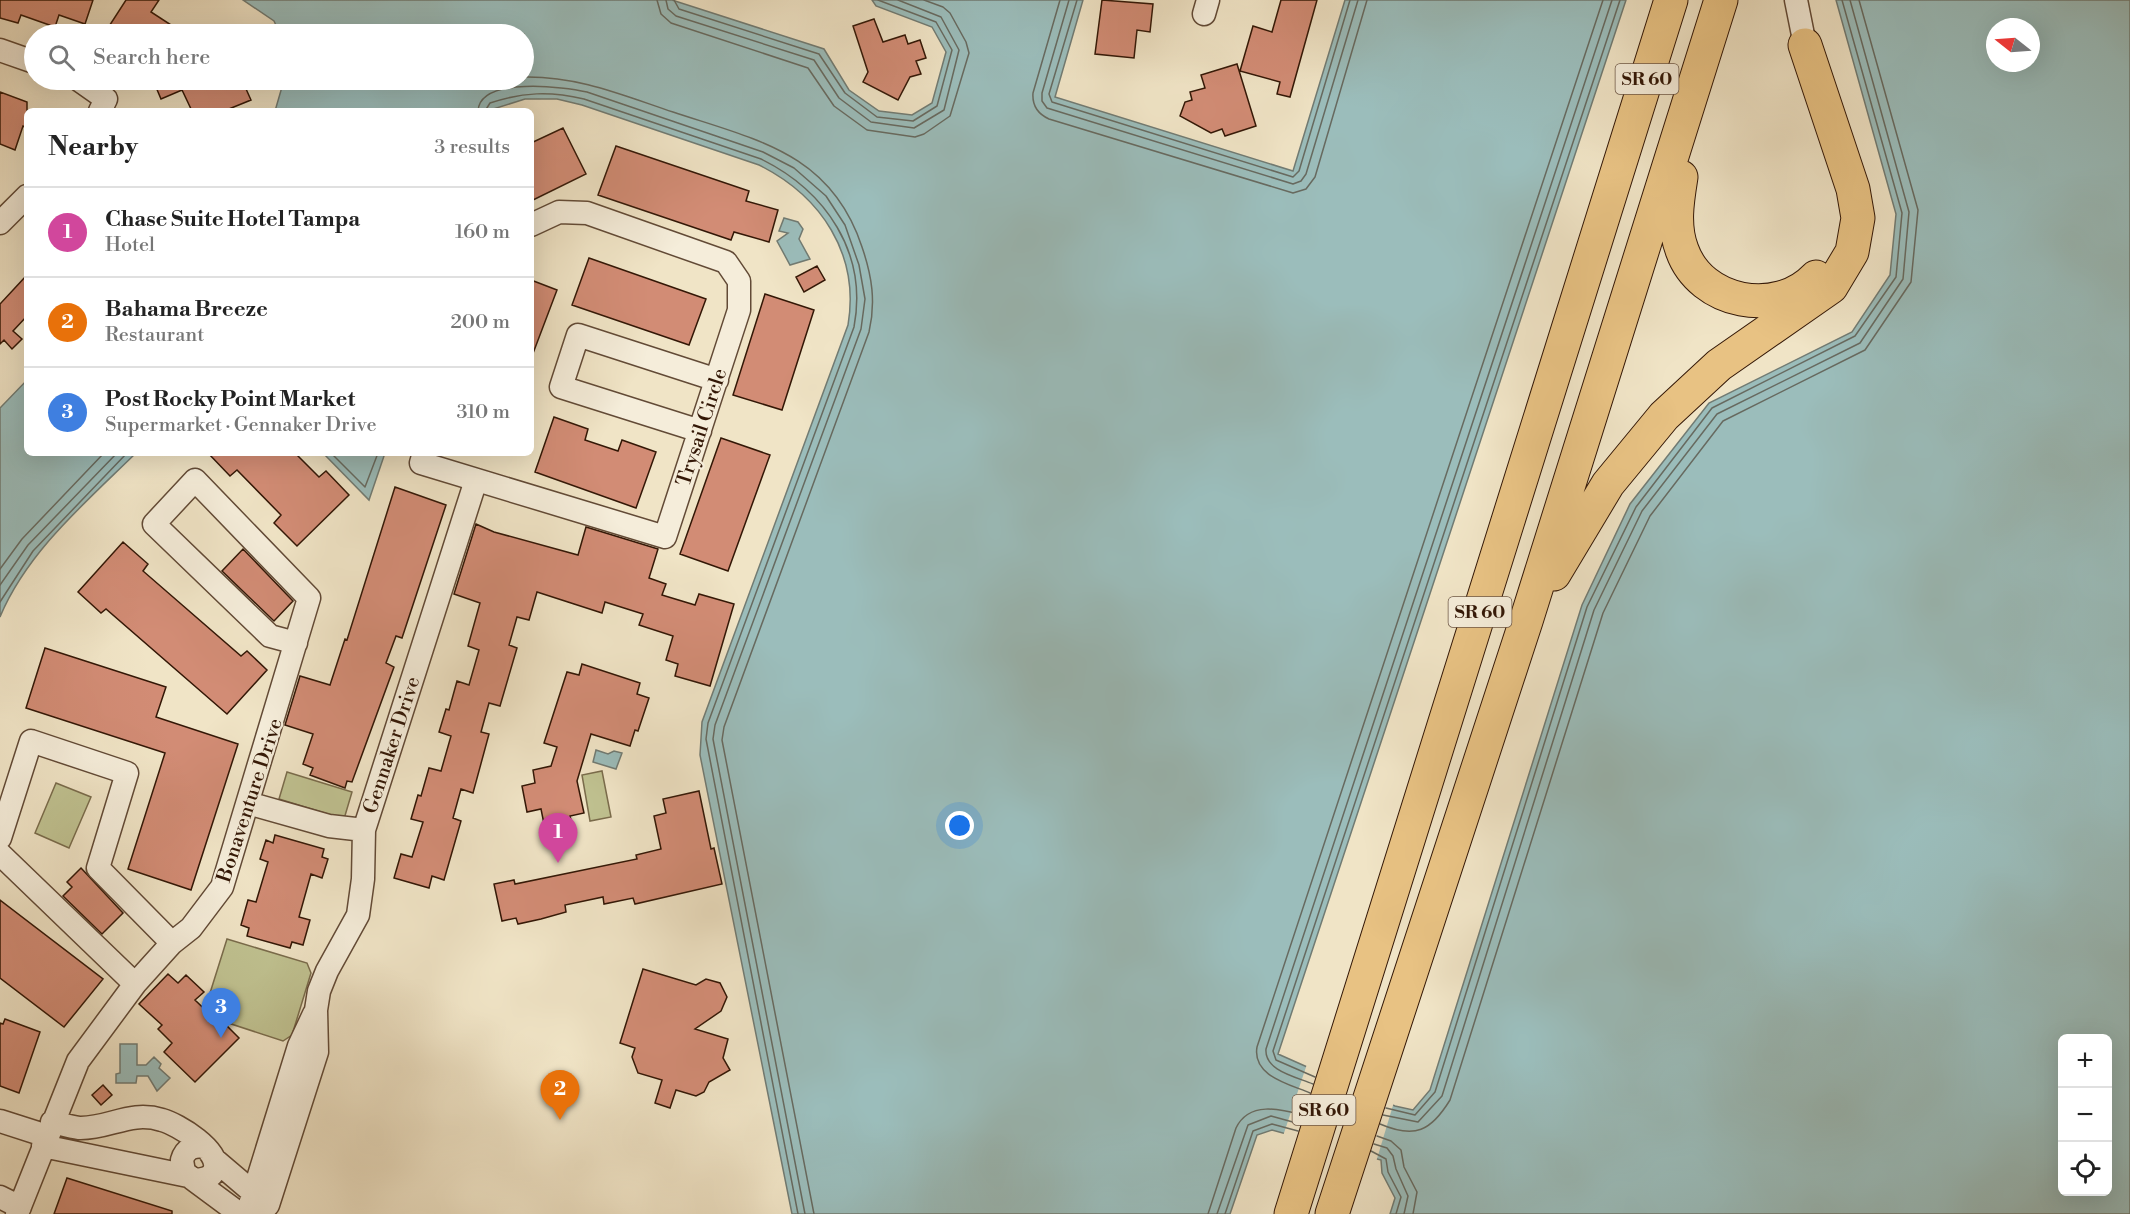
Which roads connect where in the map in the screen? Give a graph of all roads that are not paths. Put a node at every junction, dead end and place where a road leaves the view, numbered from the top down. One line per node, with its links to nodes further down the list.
1 (1671, 0): 33 (highway, SR 60)
2 (1721, 0): 7 (highway, SR 60)
3 (1796, 0): 4 (street)
4 (1805, 45): 7 (highway); 17 (highway)
5 (0, 50): 6 (street)
6 (24, 58)
7 (1698, 78): 17 (highway, SR 60)
8 (93, 90): 9 (street)
9 (102, 108)
10 (24, 199): 11 (street)
11 (0, 223)
12 (534, 224): 13 (street, Trysail Circle)
13 (717, 380): 14 (street, Trysail Circle); 14 (street)
14 (700, 431): 16 (street, Trysail Circle)
15 (423, 456): 16 (street, Trysail Circle)
16 (476, 480): 20 (street, Gennaker Drive)
17 (1526, 621): 34 (highway, SR 60)
18 (296, 643): 18 (street, Bonaventure Drive); 19 (street, Bonaventure Drive)
19 (248, 803): 20 (street); 23 (street, Bonaventure Drive)
20 (364, 830): 30 (street, Gennaker Drive)
21 (0, 838): 23 (street)
22 (0, 854): 24 (street)
23 (172, 943): 24 (street, Bonaventure Drive)
24 (135, 984): 26 (street, Bonaventure Drive)
25 (0, 1121): 26 (street)
26 (47, 1135): 27 (street); 28 (street); 31 (street, Bonaventure Drive)
27 (210, 1154): 28 (street); 30 (street)
28 (191, 1178): 32 (street)
29 (0, 1197): 31 (street)
30 (261, 1208)
31 (19, 1211)
32 (240, 1214)
33 (1291, 1214)
34 (1332, 1214)

